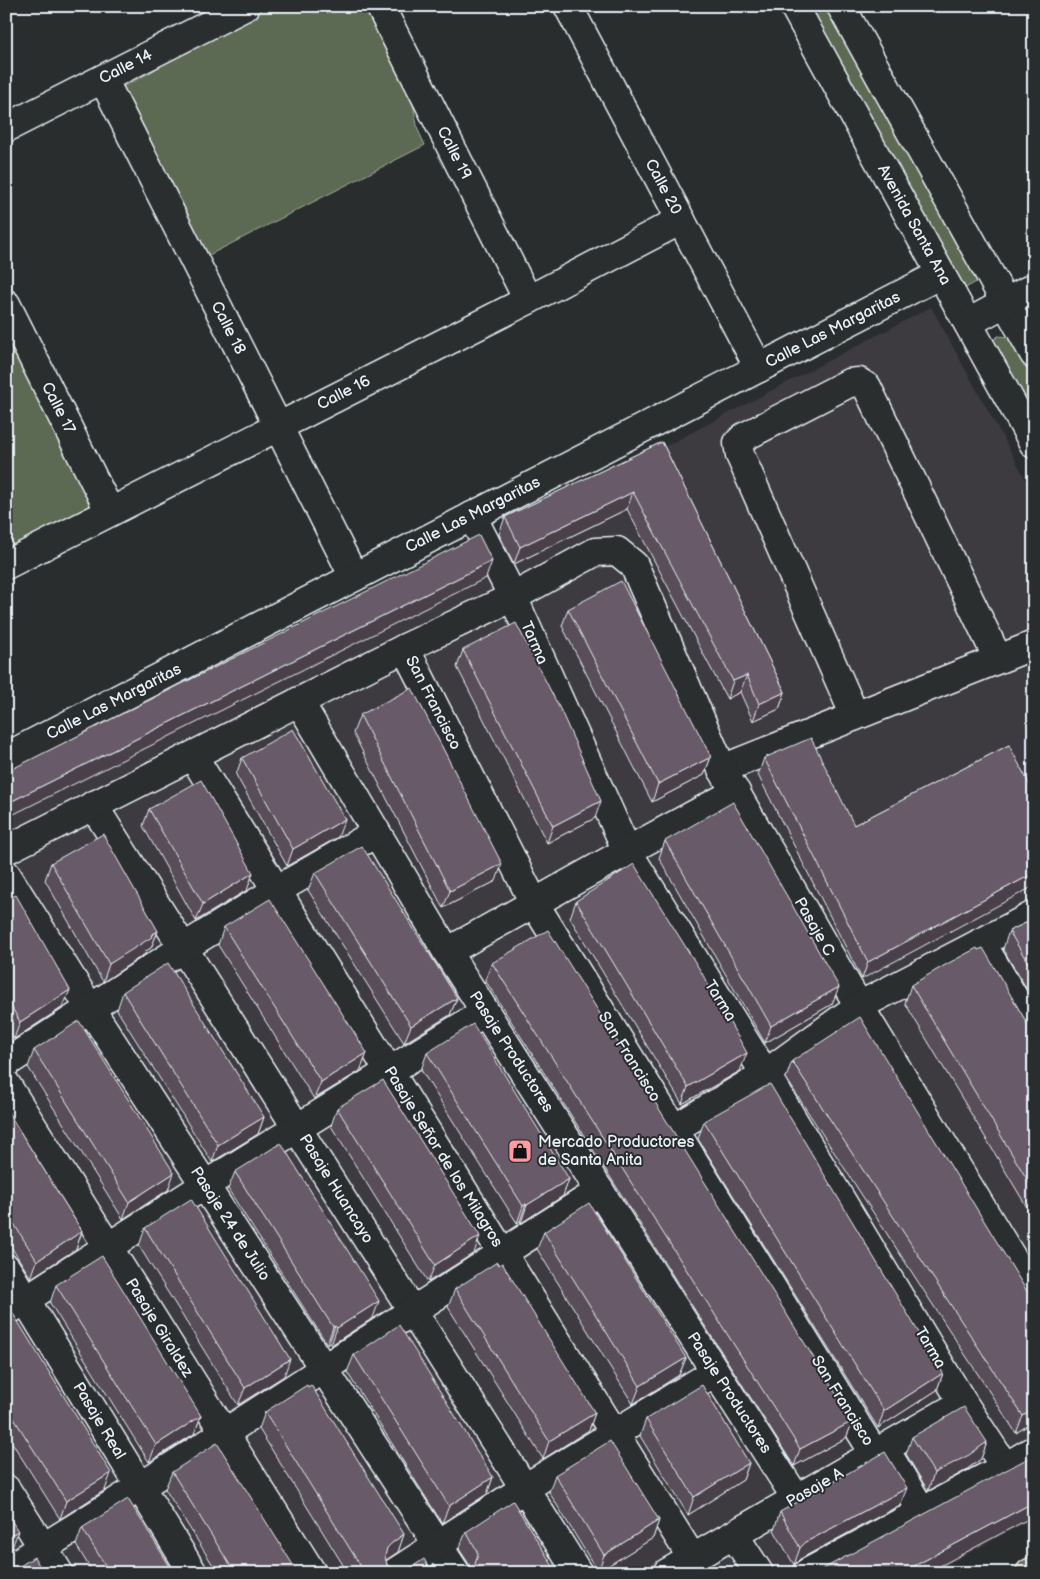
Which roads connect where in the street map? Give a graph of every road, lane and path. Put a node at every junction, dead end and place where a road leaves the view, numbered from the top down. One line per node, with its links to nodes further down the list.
1 (246, 6): 6 (street, Calle 14)
2 (380, 6): 11 (street, Calle 19)
3 (568, 6): 8 (street, Calle 20)
4 (794, 6): 9 (street, Avenida Santa Ana)
5 (842, 6): 12 (street)
6 (103, 79): 7 (street, Calle 14); 17 (street, Calle 18)
7 (6, 128)
8 (681, 220): 11 (street, Calle 16); 16 (street, Calle 20)
9 (941, 274): 14 (street, Avenida Santa Ana); 16 (street, Calle Las Margaritas)
10 (1034, 287): 12 (street)
11 (528, 300): 17 (street, Calle 16)
12 (1005, 302): 14 (street); 15 (street)
13 (6, 304): 19 (street, Calle 17)
14 (968, 323): 18 (street, Avenida Santa Ana)
15 (1034, 354)
16 (758, 368): 20 (street, Calle Las Margaritas)
17 (278, 426): 19 (street, Calle 16); 22 (street, Calle 18)
18 (1034, 444)
19 (110, 512): 21 (street, Calle 16)
20 (472, 516): 22 (street, Calle Las Margaritas); 23 (street, Tarma)
21 (6, 565)
22 (354, 577): 30 (street, Calle Las Margaritas)
23 (514, 597): 25 (street); 31 (street, Pasaje C); 36 (street, Tarma)
24 (1034, 645): 26 (street)
25 (405, 648): 27 (street); 39 (street, San Francisco)
26 (998, 659): 28 (street); 28 (street)
27 (299, 701): 29 (street); 34 (street, Pasaje Productores)
28 (855, 716): 31 (street)
29 (193, 756): 33 (street); 38 (street, Pasaje Señor de los Milagros)
30 (6, 757)
31 (722, 769): 32 (street, Pasaje C)
32 (736, 792): 36 (street); 44 (street, Pasaje C)
33 (93, 805): 35 (street); 42 (street, Pasaje Huancayo)
34 (376, 833): 38 (street); 43 (street, Pasaje Productores)
35 (6, 850)
36 (626, 851): 39 (street); 50 (street, Tarma)
37 (6, 874): 45 (street, Pasaje 24 de Julio)
38 (277, 890): 42 (street); 49 (street, Pasaje Señor de los Milagros)
39 (534, 903): 43 (street); 53 (street, San Francisco)
40 (1034, 915): 41 (street)
41 (981, 942): 44 (street); 47 (street)
42 (183, 948): 45 (street); 52 (street, Pasaje Huancayo)
43 (447, 952): 46 (street, Pasaje Productores)
44 (859, 1006): 50 (street); 59 (street, Pasaje C)
45 (90, 1008): 48 (street); 54 (street, Pasaje 24 de Julio)
46 (486, 1012): 49 (street); 55 (street, Pasaje Productores)
47 (1034, 1032)
48 (6, 1062)
49 (390, 1072): 52 (street); 57 (street, Pasaje Señor de los Milagros)
50 (765, 1074): 53 (street); 64 (street, Tarma)
51 (6, 1084): 56 (street, Pasaje Giraldez)
52 (297, 1127): 54 (street); 61 (street, Pasaje Huancayo)
53 (674, 1129): 68 (street, San Francisco)
54 (205, 1184): 56 (street); 62 (street, Pasaje 24 de Julio)
55 (600, 1192): 57 (street); 63 (street, Pasaje Productores)
56 (108, 1247): 60 (street); 66 (street, Pasaje Giraldez)
57 (502, 1252): 61 (street); 65 (street, Pasaje Señor de los Milagros)
58 (6, 1268): 60 (street, Pasaje Real)
59 (1034, 1294)
60 (16, 1305): 70 (street, Pasaje Real)
61 (412, 1311): 62 (street); 71 (street, Pasaje Huancayo)
62 (323, 1368): 66 (street); 76 (street, Pasaje 24 de Julio)
63 (716, 1372): 65 (street); 73 (street, Pasaje Productores)
64 (963, 1403): 68 (street, Pasaje A); 69 (street, Tarma)
65 (614, 1432): 71 (street); 78 (street, Pasaje Señor de los Milagros)
66 (225, 1434): 70 (street); 83 (street, Pasaje Giraldez)
67 (1034, 1450): 69 (street)
68 (879, 1451): 73 (street, Pasaje A); 74 (street, San Francisco)
69 (1005, 1467): 74 (street)
70 (140, 1487): 77 (street); 82 (street, Pasaje Real)
71 (525, 1488): 76 (street); 86 (street, Pasaje Huancayo)
72 (6, 1489): 77 (street)
73 (796, 1498): 75 (street, Pasaje A)
74 (922, 1511): 89 (street)
75 (734, 1535): 78 (street, Pasaje A); 88 (street)
76 (438, 1545): 84 (street); 85 (street, Pasaje 24 de Julio)
77 (43, 1548): 79 (street); 81 (street)
78 (692, 1558): 87 (street, Pasaje A)
79 (6, 1570)
80 (1034, 1571): 90 (main road)
81 (59, 1573)
82 (193, 1573)
83 (312, 1573)
84 (394, 1573)
85 (456, 1573)
86 (578, 1573)
87 (667, 1573)
88 (759, 1573)
89 (807, 1573)
90 (1030, 1573)

